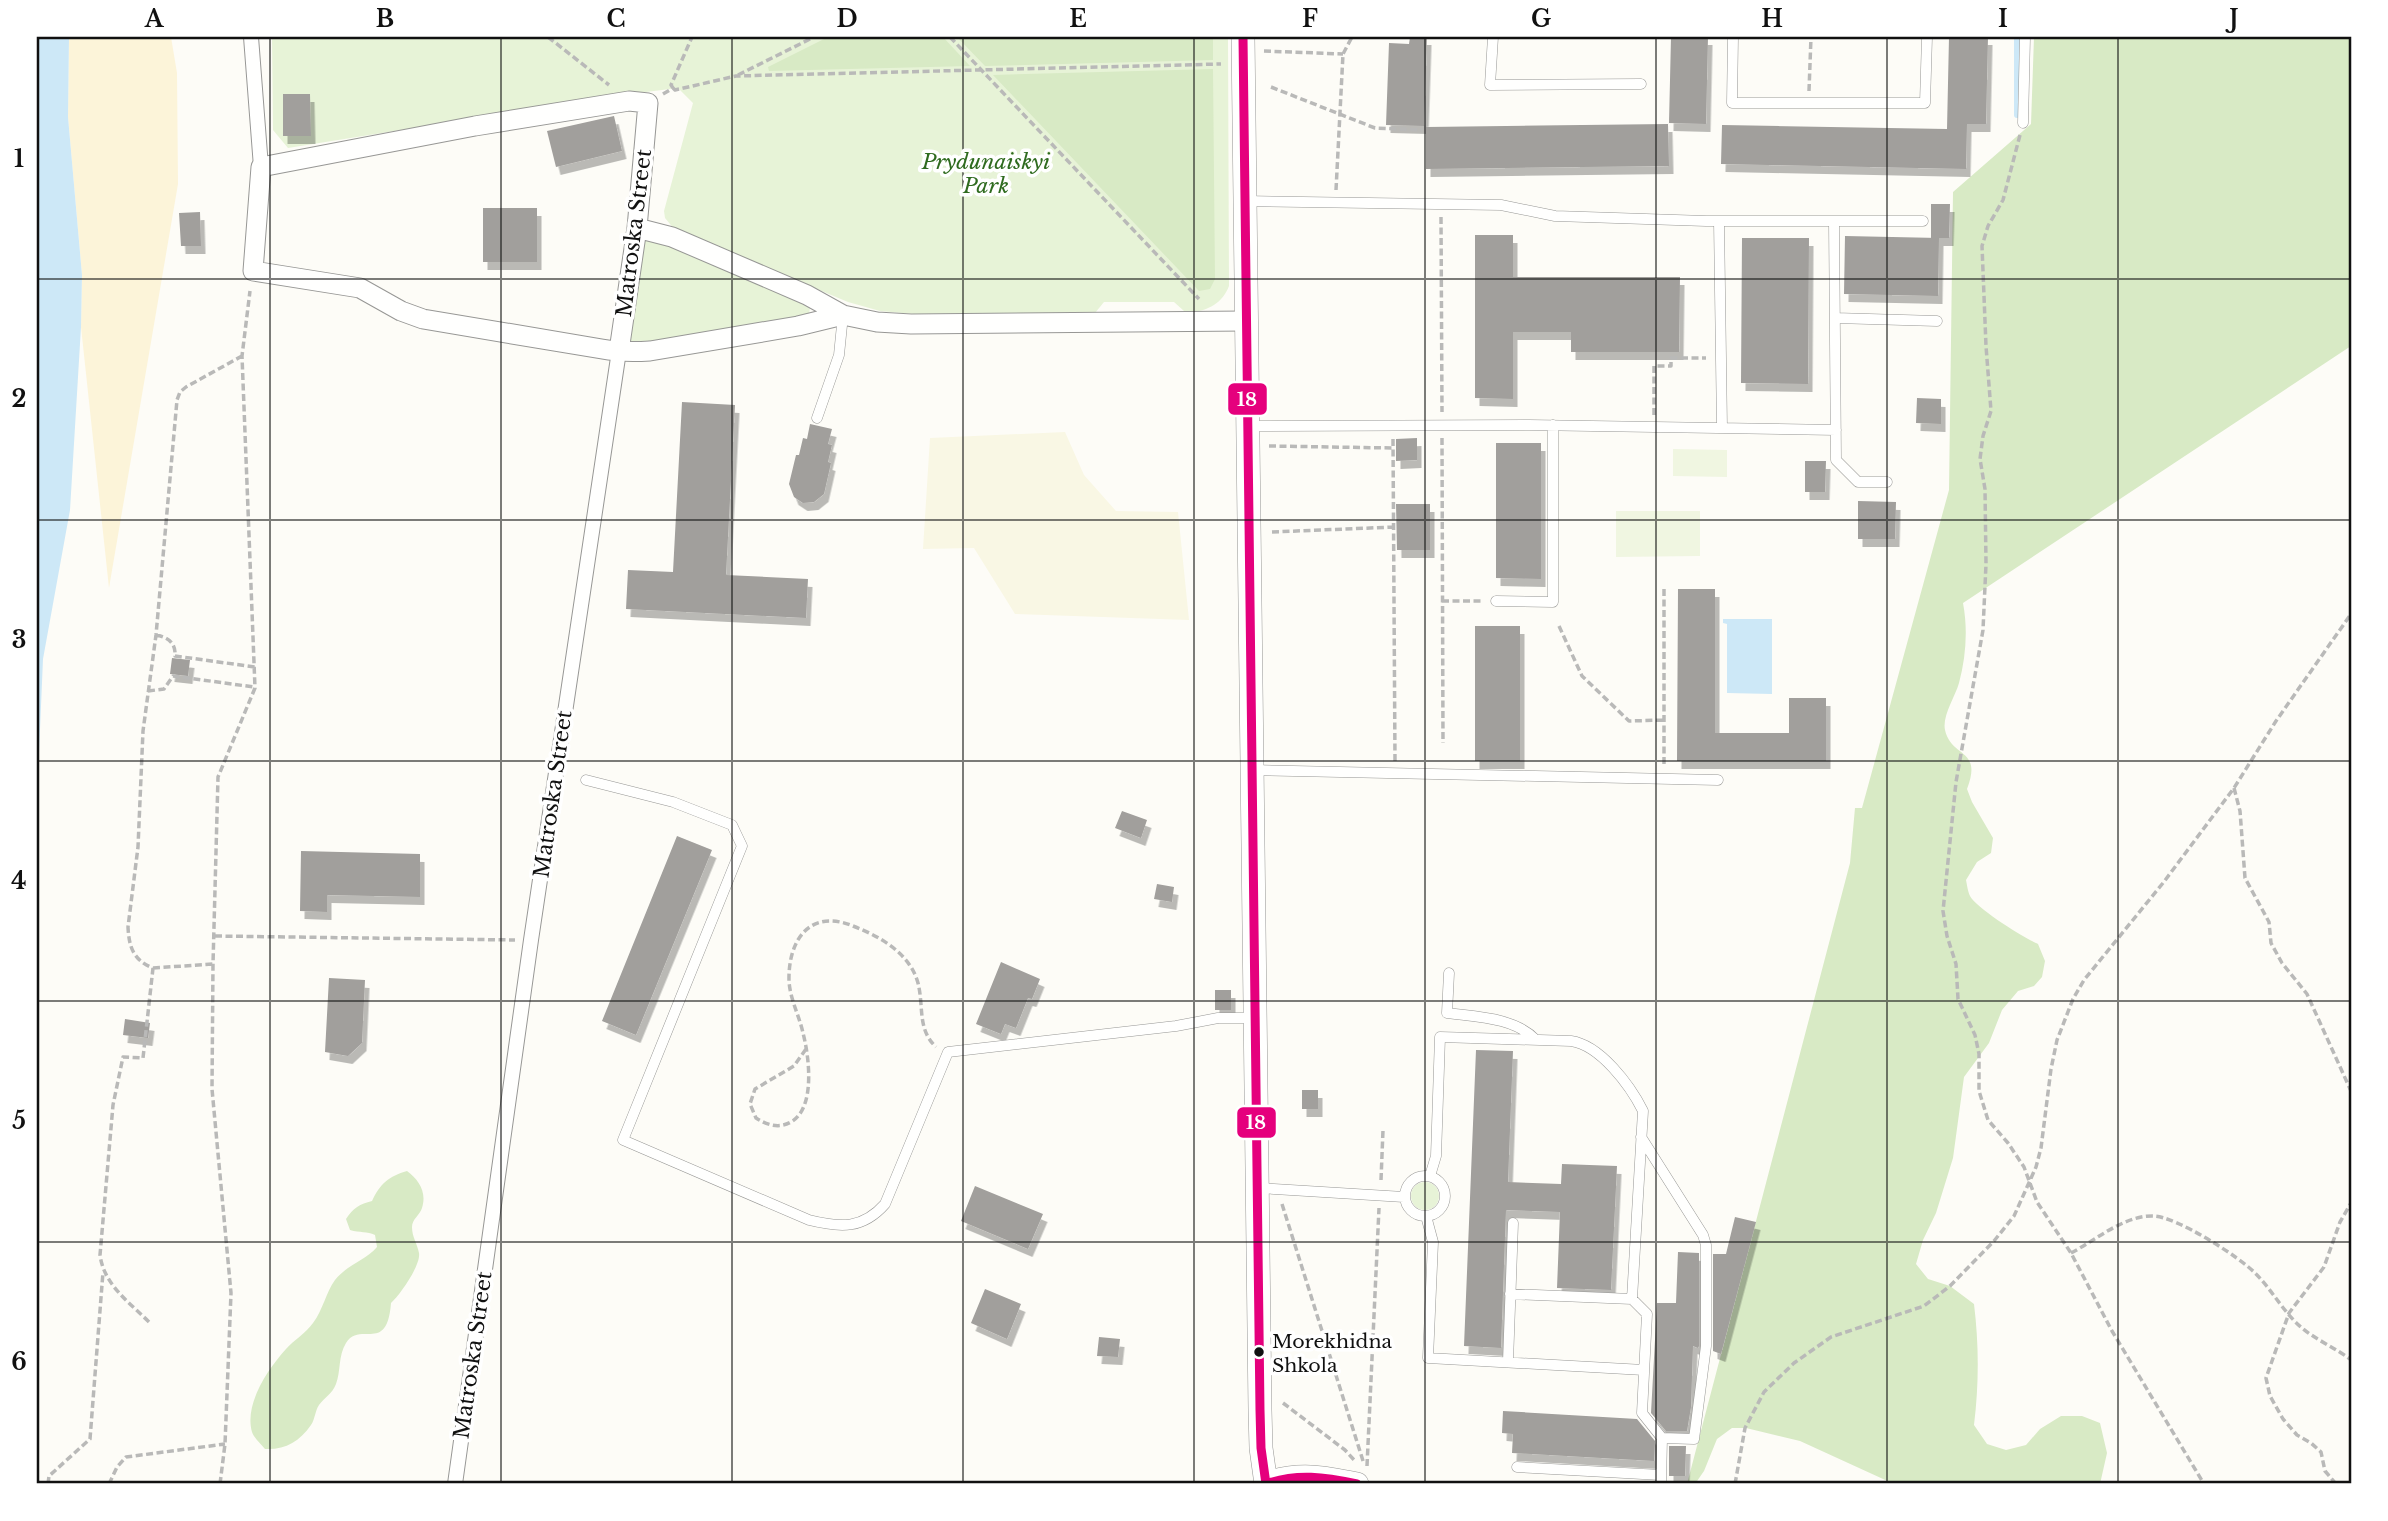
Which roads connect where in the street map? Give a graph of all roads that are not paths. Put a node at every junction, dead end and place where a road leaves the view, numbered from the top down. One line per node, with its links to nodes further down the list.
1 (251, 37): 9 (street)
2 (1493, 37): 7 (lane)
3 (1733, 37): 4 (lane)
4 (1927, 37)
5 (2025, 37): 8 (lane)
6 (1251, 44): 10 (street)
7 (1641, 84)
8 (2023, 123)
9 (261, 167): 14 (street, Matroska Street); 19 (street)
10 (1244, 201): 11 (lane); 17 (street)
11 (1719, 221): 12 (lane); 23 (lane)
12 (1834, 221): 13 (lane); 16 (lane)
13 (1923, 221)
14 (637, 228): 15 (street); 19 (street, Matroska Street)
15 (843, 315): 17 (street); 19 (street); 20 (lane)
16 (1835, 318): 18 (lane); 24 (lane)
17 (1245, 321): 22 (street)
18 (1937, 321)
19 (619, 351): 47 (street, Matroska Street)
20 (817, 418)
21 (1553, 425): 22 (lane); 23 (lane); 26 (lane)
22 (1246, 426): 27 (street)
23 (1722, 428): 24 (lane)
24 (1836, 430): 25 (lane)
25 (1887, 482)
26 (1496, 601)
27 (1251, 771): 29 (lane); 31 (street)
28 (586, 780): 31 (lane)
29 (1718, 780)
30 (1449, 973): 32 (lane)
31 (1255, 1018): 35 (street)
32 (1536, 1040): 33 (lane); 34 (lane)
33 (1641, 1137): 40 (lane); 43 (lane)
34 (1430, 1176): 36 (lane); 37 (lane)
35 (1257, 1188): 36 (lane); 48 (street)
36 (1404, 1197): 37 (lane)
37 (1426, 1216): 41 (lane)
38 (1513, 1223): 39 (lane)
39 (1510, 1294): 40 (lane); 41 (lane)
40 (1632, 1298): 42 (lane)
41 (1508, 1362): 42 (lane)
42 (1644, 1370): 43 (lane)
43 (1662, 1438): 46 (lane)
44 (1517, 1467): 46 (lane)
45 (1362, 1478): 48 (street)
46 (1661, 1480)
47 (455, 1484)
48 (1266, 1484)

